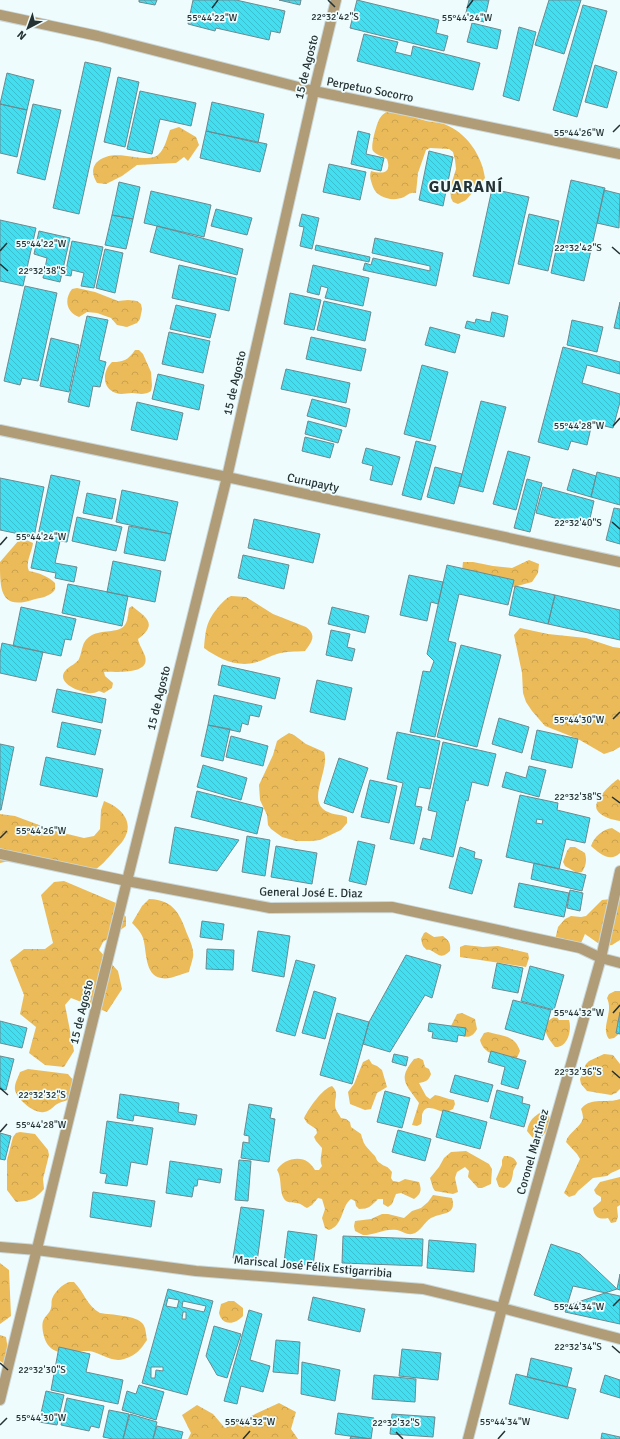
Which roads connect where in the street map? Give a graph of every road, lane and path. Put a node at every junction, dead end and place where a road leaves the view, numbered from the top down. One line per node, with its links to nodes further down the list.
1 (336, 0): 3 (street, 15 de Agosto)
2 (0, 15): 3 (street, Perpetuo Socorro)
3 (314, 91): 4 (street, Perpetuo Socorro); 6 (street, 15 de Agosto)
4 (620, 154)
5 (0, 430): 6 (street, Curupayty)
6 (228, 477): 7 (street, Curupayty); 10 (street, 15 de Agosto)
7 (620, 562)
8 (0, 854): 10 (street, General José E. Diaz)
9 (620, 872): 11 (street, Coronel Martínez)
10 (127, 881): 11 (street, General José E. Diaz); 14 (street, 15 de Agosto)
11 (601, 958): 12 (street, General José E. Diaz); 15 (street, Coronel Martínez)
12 (620, 963)
13 (0, 1247): 14 (street, Mariscal José Félix Estigarribia)
14 (38, 1250): 15 (street, Mariscal José Félix Estigarribia); 17 (street, 15 de Agosto)
15 (502, 1308): 16 (street, Mariscal José Félix Estigarribia); 18 (street, Coronel Martínez)
16 (620, 1339)
17 (0, 1400)
18 (468, 1439)

